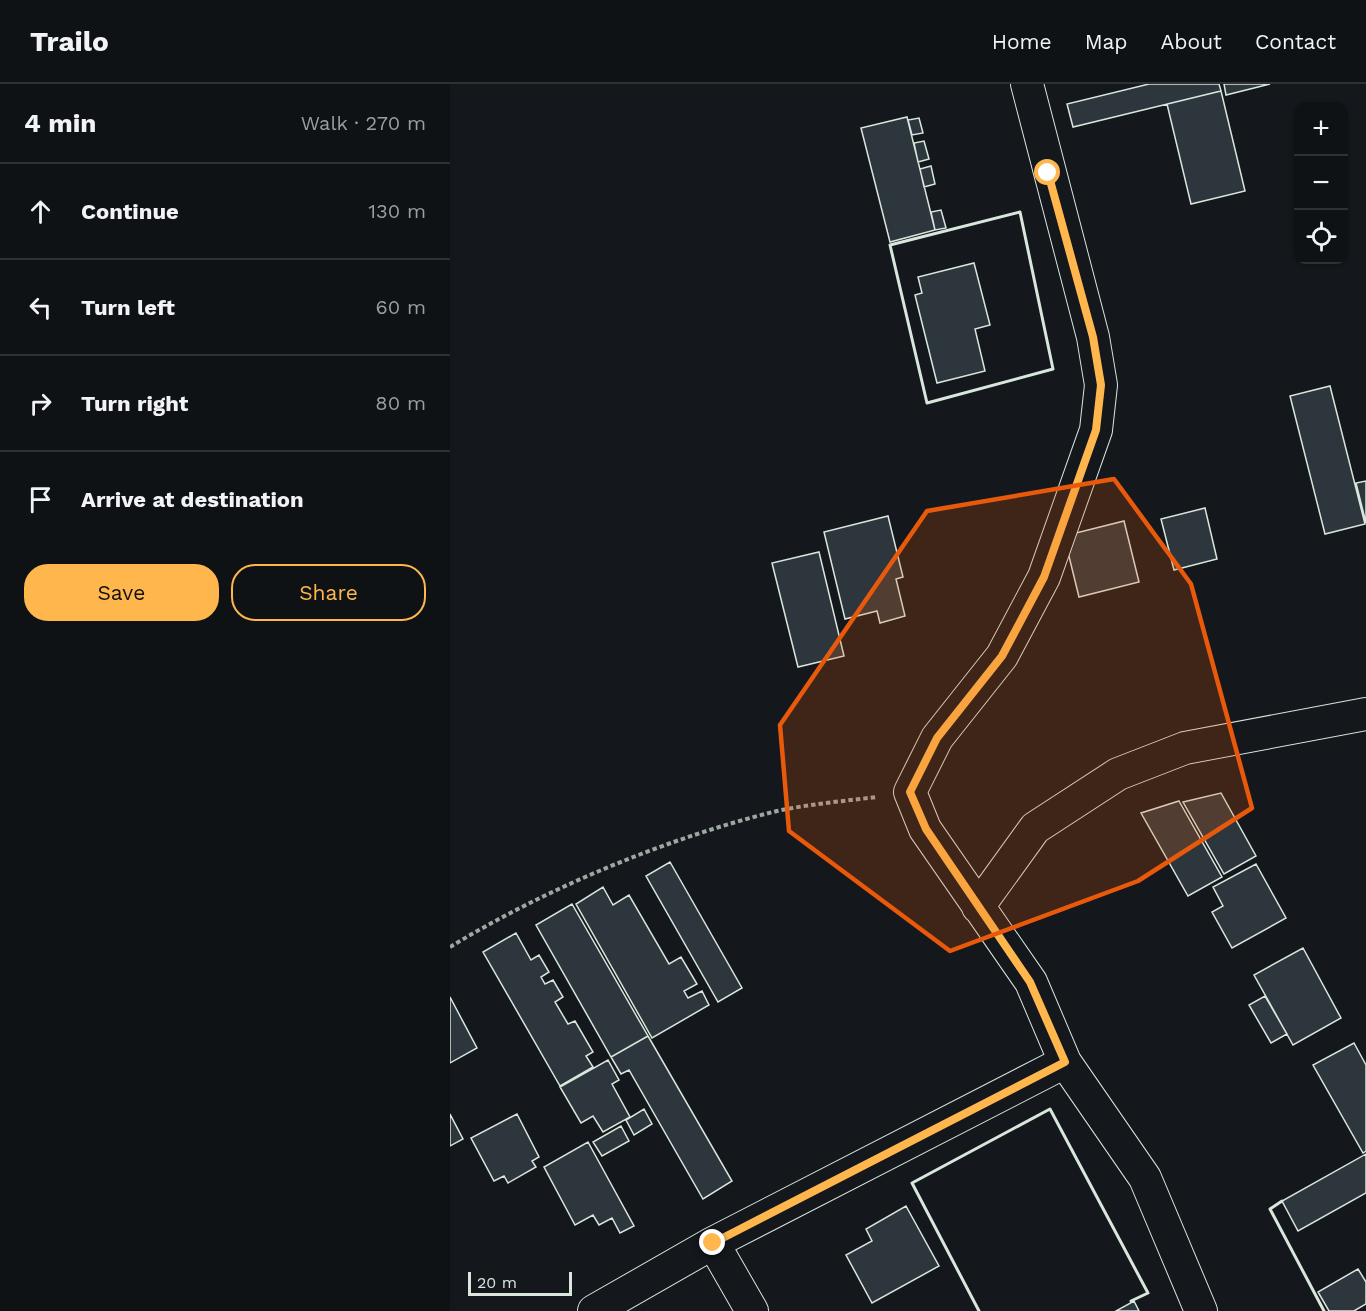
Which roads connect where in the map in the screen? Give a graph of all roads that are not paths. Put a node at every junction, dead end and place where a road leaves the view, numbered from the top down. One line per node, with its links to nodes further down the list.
1 (1027, 84): 3 (street)
2 (1366, 714): 3 (street)
3 (978, 907): 4 (street)
4 (1065, 1062): 5 (street); 8 (street)
5 (713, 1243): 6 (street); 7 (street)
6 (594, 1311)
7 (752, 1311)
8 (1201, 1311)

